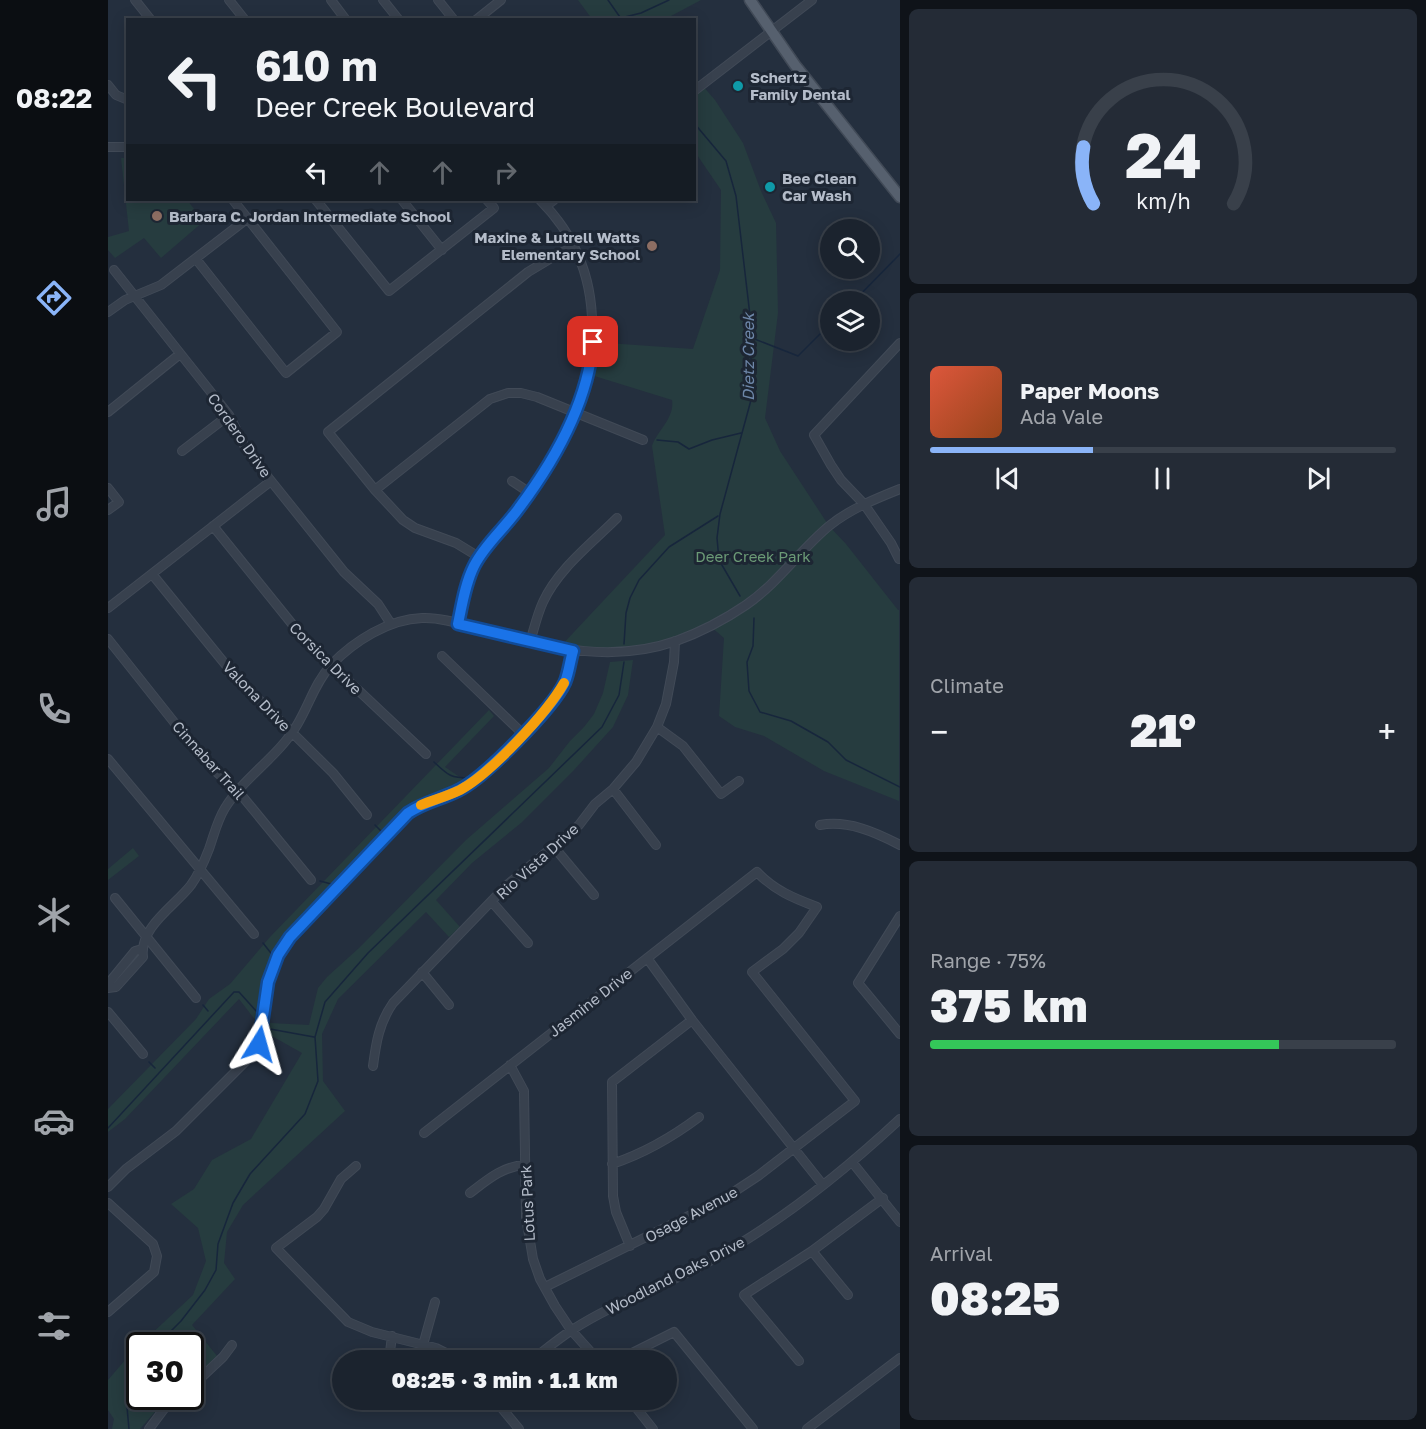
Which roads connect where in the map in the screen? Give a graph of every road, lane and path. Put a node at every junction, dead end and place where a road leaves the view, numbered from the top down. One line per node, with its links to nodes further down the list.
1 (135, 0): 9 (street)
2 (229, 0): 10 (street)
3 (331, 0): 11 (street)
4 (383, 0): 12 (street)
5 (438, 0): 13 (street)
6 (501, 0): 14 (street)
7 (750, 0): 15 (main road)
8 (812, 0): 15 (street)
9 (149, 18)
10 (242, 18)
11 (344, 18)
12 (397, 18)
13 (452, 18)
14 (478, 18)
15 (771, 32): 17 (street); 21 (main road)
16 (108, 85): 18 (street)
17 (697, 88)
18 (126, 99)
19 (108, 147): 20 (street)
20 (126, 147)
21 (900, 197)
22 (234, 201): 27 (street)
23 (317, 201): 29 (street)
24 (403, 201): 29 (street)
25 (488, 201): 29 (street)
26 (543, 203): 28 (street)
27 (248, 218): 30 (street); 30 (street)
28 (574, 247): 34 (street); 47 (street)
29 (442, 250)
30 (196, 259): 32 (street)
31 (114, 270): 32 (street, Cordero Drive)
32 (134, 296): 33 (street); 37 (street, Cordero Drive)
33 (108, 312)
34 (593, 329): 35 (street); 39 (street)
35 (576, 331)
36 (900, 343): 49 (street)
37 (180, 354): 38 (street); 40 (street, Cordero Drive)
38 (108, 412)
39 (575, 412): 41 (street); 47 (street); 48 (street)
40 (229, 415): 42 (street); 43 (street, Cordero Drive)
41 (643, 440)
42 (182, 451)
43 (271, 481): 52 (street); 57 (street, Cordero Drive)
44 (512, 481): 48 (street)
45 (108, 488): 50 (street)
46 (900, 489): 49 (street)
47 (375, 490): 53 (street)
48 (530, 493): 53 (street)
49 (864, 504): 54 (street); 60 (street)
50 (108, 510)
51 (617, 518): 61 (street)
52 (213, 526): 55 (street); 64 (street, Corsica Drive)
53 (479, 557): 58 (street)
54 (899, 559)
55 (152, 574): 56 (street); 66 (street, Valona Drive)
56 (108, 608)
57 (391, 624): 58 (street); 64 (street)
58 (458, 624): 61 (street)
59 (108, 639): 72 (street, Cinnabar Trail)
60 (675, 641): 62 (street); 65 (street, Rio Vista Drive)
61 (530, 642): 62 (street)
62 (573, 651): 67 (street)
63 (442, 656): 67 (street)
64 (332, 665): 66 (street); 68 (street, Corsica Drive)
65 (657, 727): 70 (street); 71 (street, Rio Vista Drive)
66 (292, 732): 72 (street); 73 (street, Valona Drive)
67 (523, 734): 108 (street)
68 (426, 754)
69 (108, 759): 78 (street)
70 (739, 781)
71 (613, 789): 75 (street); 77 (street, Rio Vista Drive)
72 (238, 790): 78 (street); 79 (street, Cinnabar Trail)
73 (368, 815)
74 (820, 825): 76 (street)
75 (656, 845)
76 (900, 845)
77 (554, 847): 80 (street); 82 (street, Rio Vista Drive)
78 (200, 870): 84 (street); 85 (street)
79 (311, 880)
80 (594, 895)
81 (115, 898): 85 (street)
82 (492, 902): 86 (street); 88 (street, Rio Vista Drive)
83 (900, 916): 94 (street)
84 (254, 934)
85 (146, 938): 89 (street); 90 (street)
86 (528, 943)
87 (647, 958): 93 (street); 96 (street, Jasmine Drive); 98 (street, Jasmine Drive)
88 (422, 972): 91 (street); 97 (street, Rio Vista Drive)
89 (108, 986)
90 (196, 998)
91 (449, 1005)
92 (108, 1012): 95 (street)
93 (692, 1020): 102 (street); 104 (street)
94 (900, 1034)
95 (143, 1054)
96 (510, 1065): 101 (street, Jasmine Drive); 105 (street, Lotus Park)
97 (374, 1066)
98 (855, 1101): 102 (street, Osage Avenue)
99 (699, 1117): 104 (street)
100 (900, 1119): 103 (street, Woodland Oaks Drive)
101 (424, 1133)
102 (794, 1148): 107 (street); 113 (street, Osage Avenue)
103 (852, 1161): 107 (street, Woodland Oaks Drive); 110 (street)
104 (612, 1164): 113 (street)
105 (525, 1165): 109 (street); 115 (street, Lotus Park)
106 (356, 1166): 120 (street)
107 (823, 1185): 119 (street, Woodland Oaks Drive)
108 (108, 1187)
109 (470, 1193)
110 (883, 1198): 112 (street); 114 (street)
111 (108, 1203): 118 (street)
112 (900, 1222)
113 (630, 1246): 115 (street, Osage Avenue)
114 (812, 1251): 116 (street); 129 (street)
115 (545, 1287): 119 (street, Lotus Park)
116 (848, 1295)
117 (435, 1302): 122 (street)
118 (108, 1312)
119 (571, 1330): 125 (street, Woodland Oaks Drive); 126 (street, Lotus Park)
120 (392, 1336): 122 (street); 123 (street)
121 (232, 1345): 130 (street)
122 (423, 1345): 124 (street)
123 (390, 1350)
124 (440, 1350)
125 (545, 1350)
126 (589, 1350)
127 (638, 1350): 137 (street)
128 (900, 1358): 138 (street)
129 (799, 1361)
130 (204, 1375)
131 (163, 1410): 134 (street)
132 (503, 1410): 135 (street)
133 (638, 1410): 136 (street)
134 (149, 1429)
135 (519, 1429)
136 (653, 1429)
137 (753, 1429)
138 (807, 1429)

